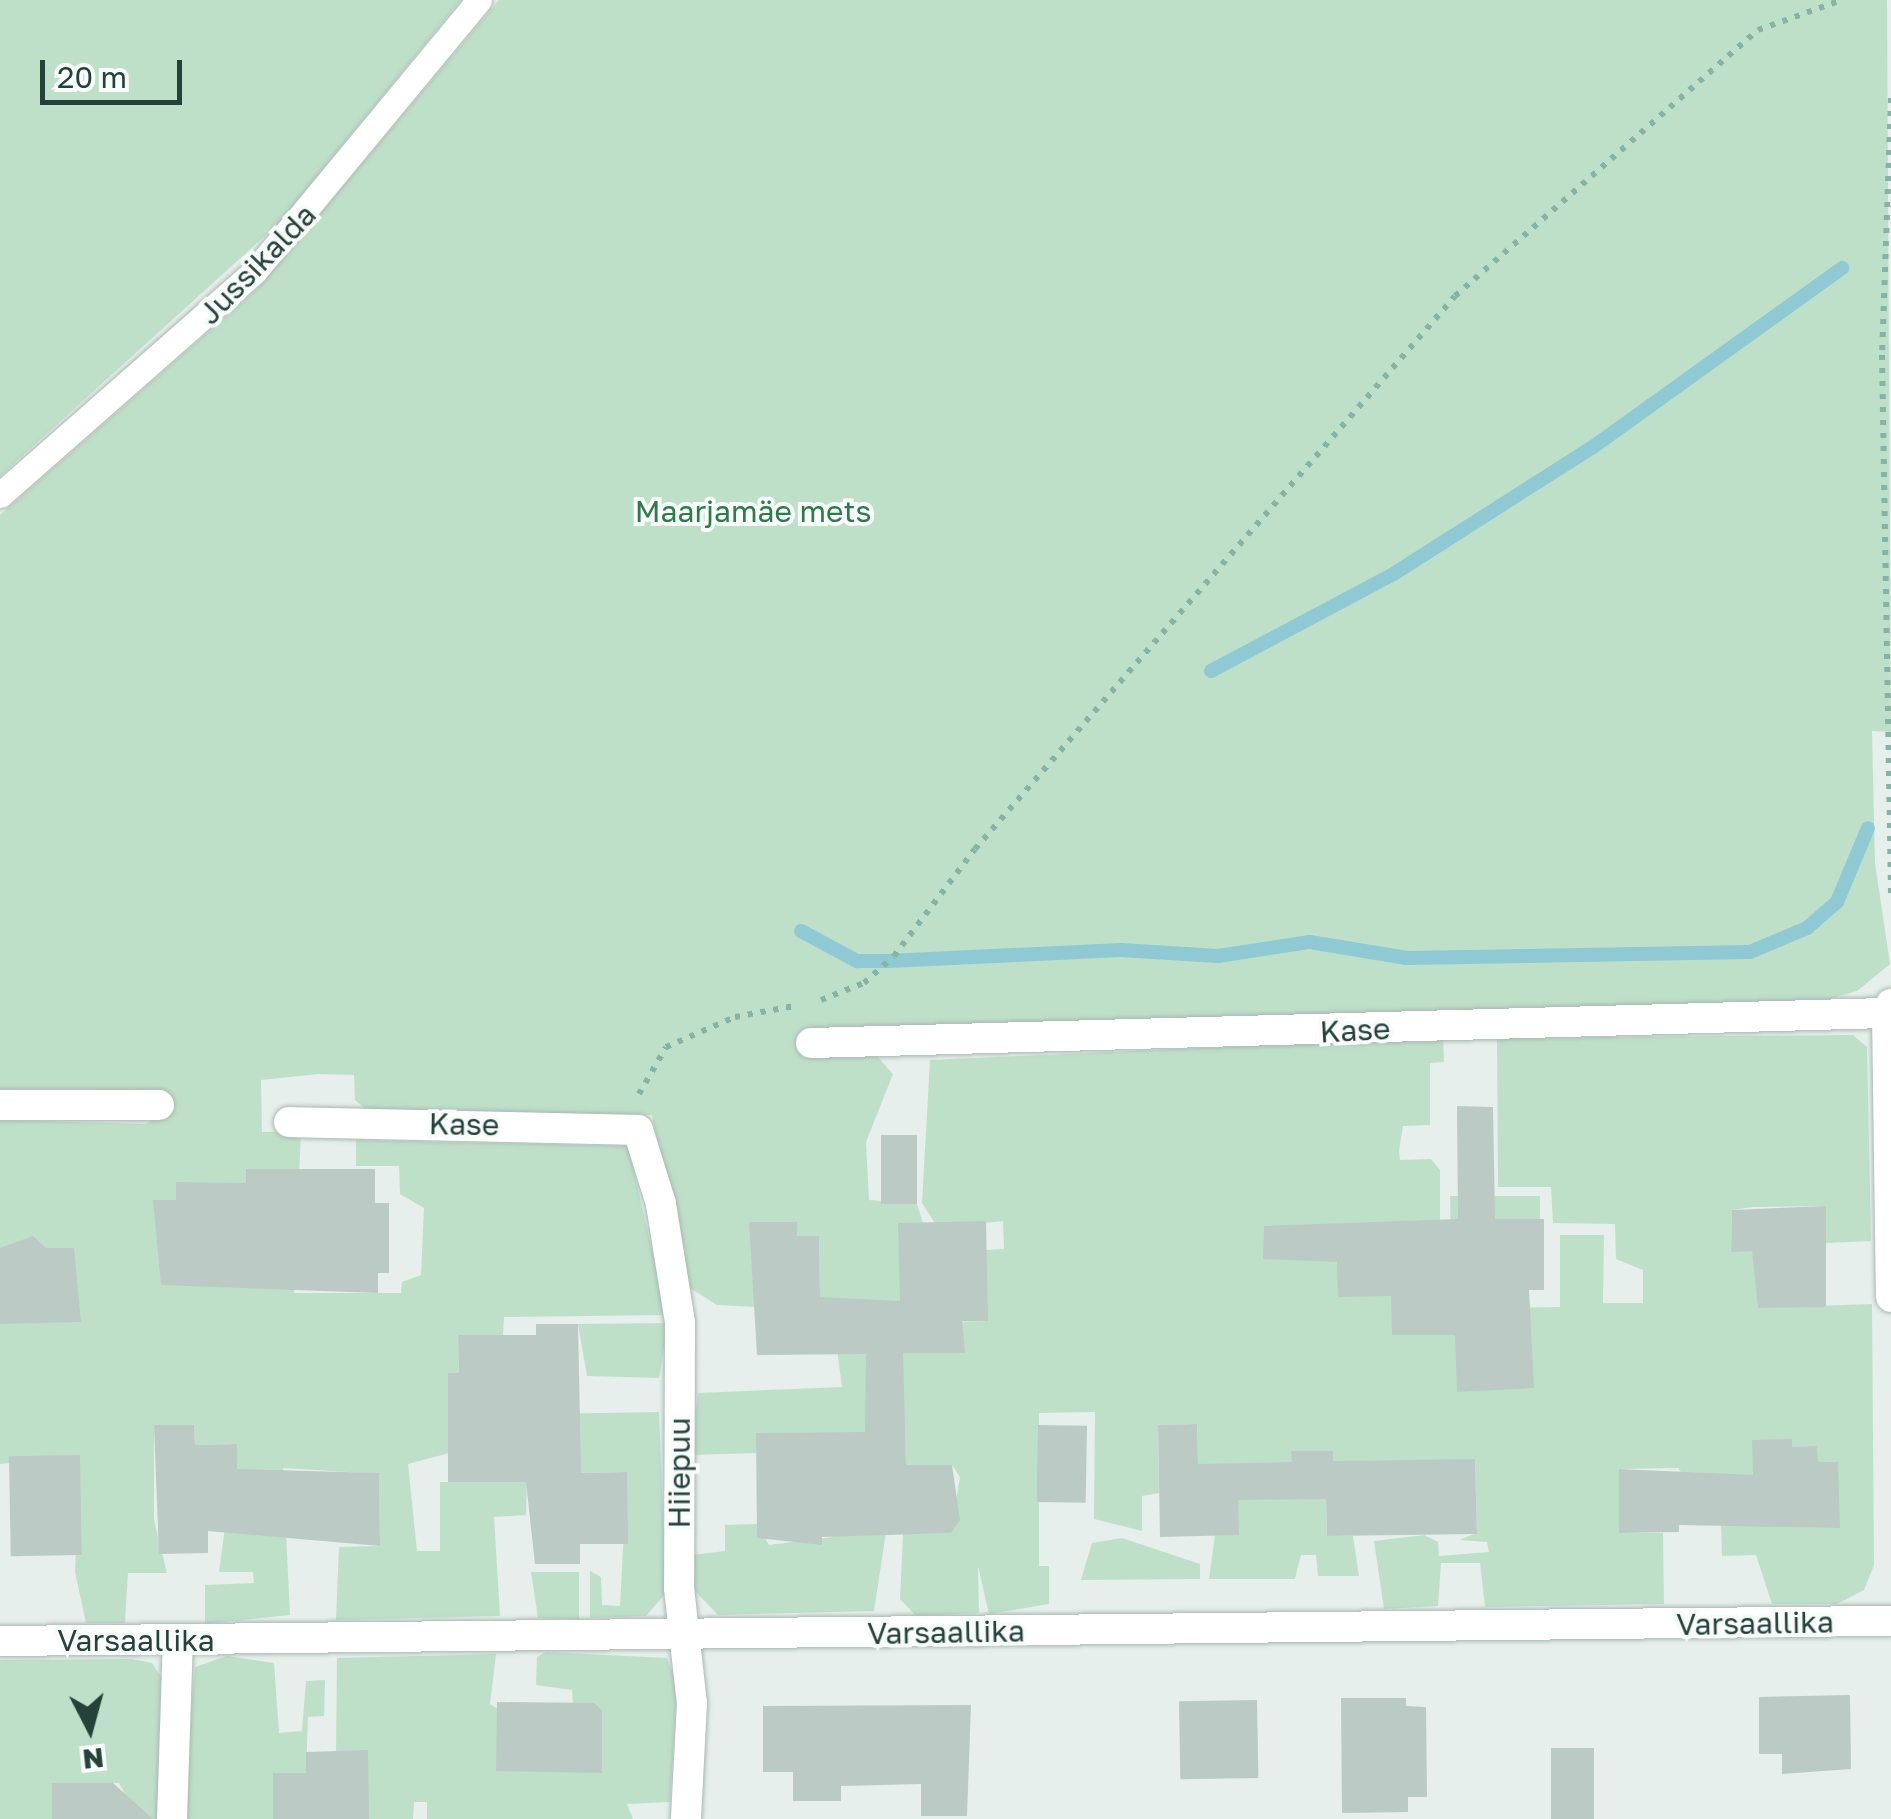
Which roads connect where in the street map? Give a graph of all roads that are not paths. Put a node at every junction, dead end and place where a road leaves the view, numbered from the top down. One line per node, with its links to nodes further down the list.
1 (479, 0): 2 (lane, Jussikalda)
2 (0, 495)
3 (1889, 1008): 4 (street, Kase); 9 (street)
4 (812, 1043)
5 (0, 1105): 6 (street)
6 (158, 1105)
7 (289, 1122): 8 (street, Kase)
8 (638, 1130): 11 (street, Hiiepuu)
9 (1891, 1296)
10 (1891, 1621): 11 (street, Varsaallika)
11 (691, 1635): 12 (street, Varsaallika); 15 (street, Hiiepuu)
12 (178, 1640): 13 (street, Varsaallika); 14 (street)
13 (0, 1641)
14 (172, 1819)
15 (686, 1819)

